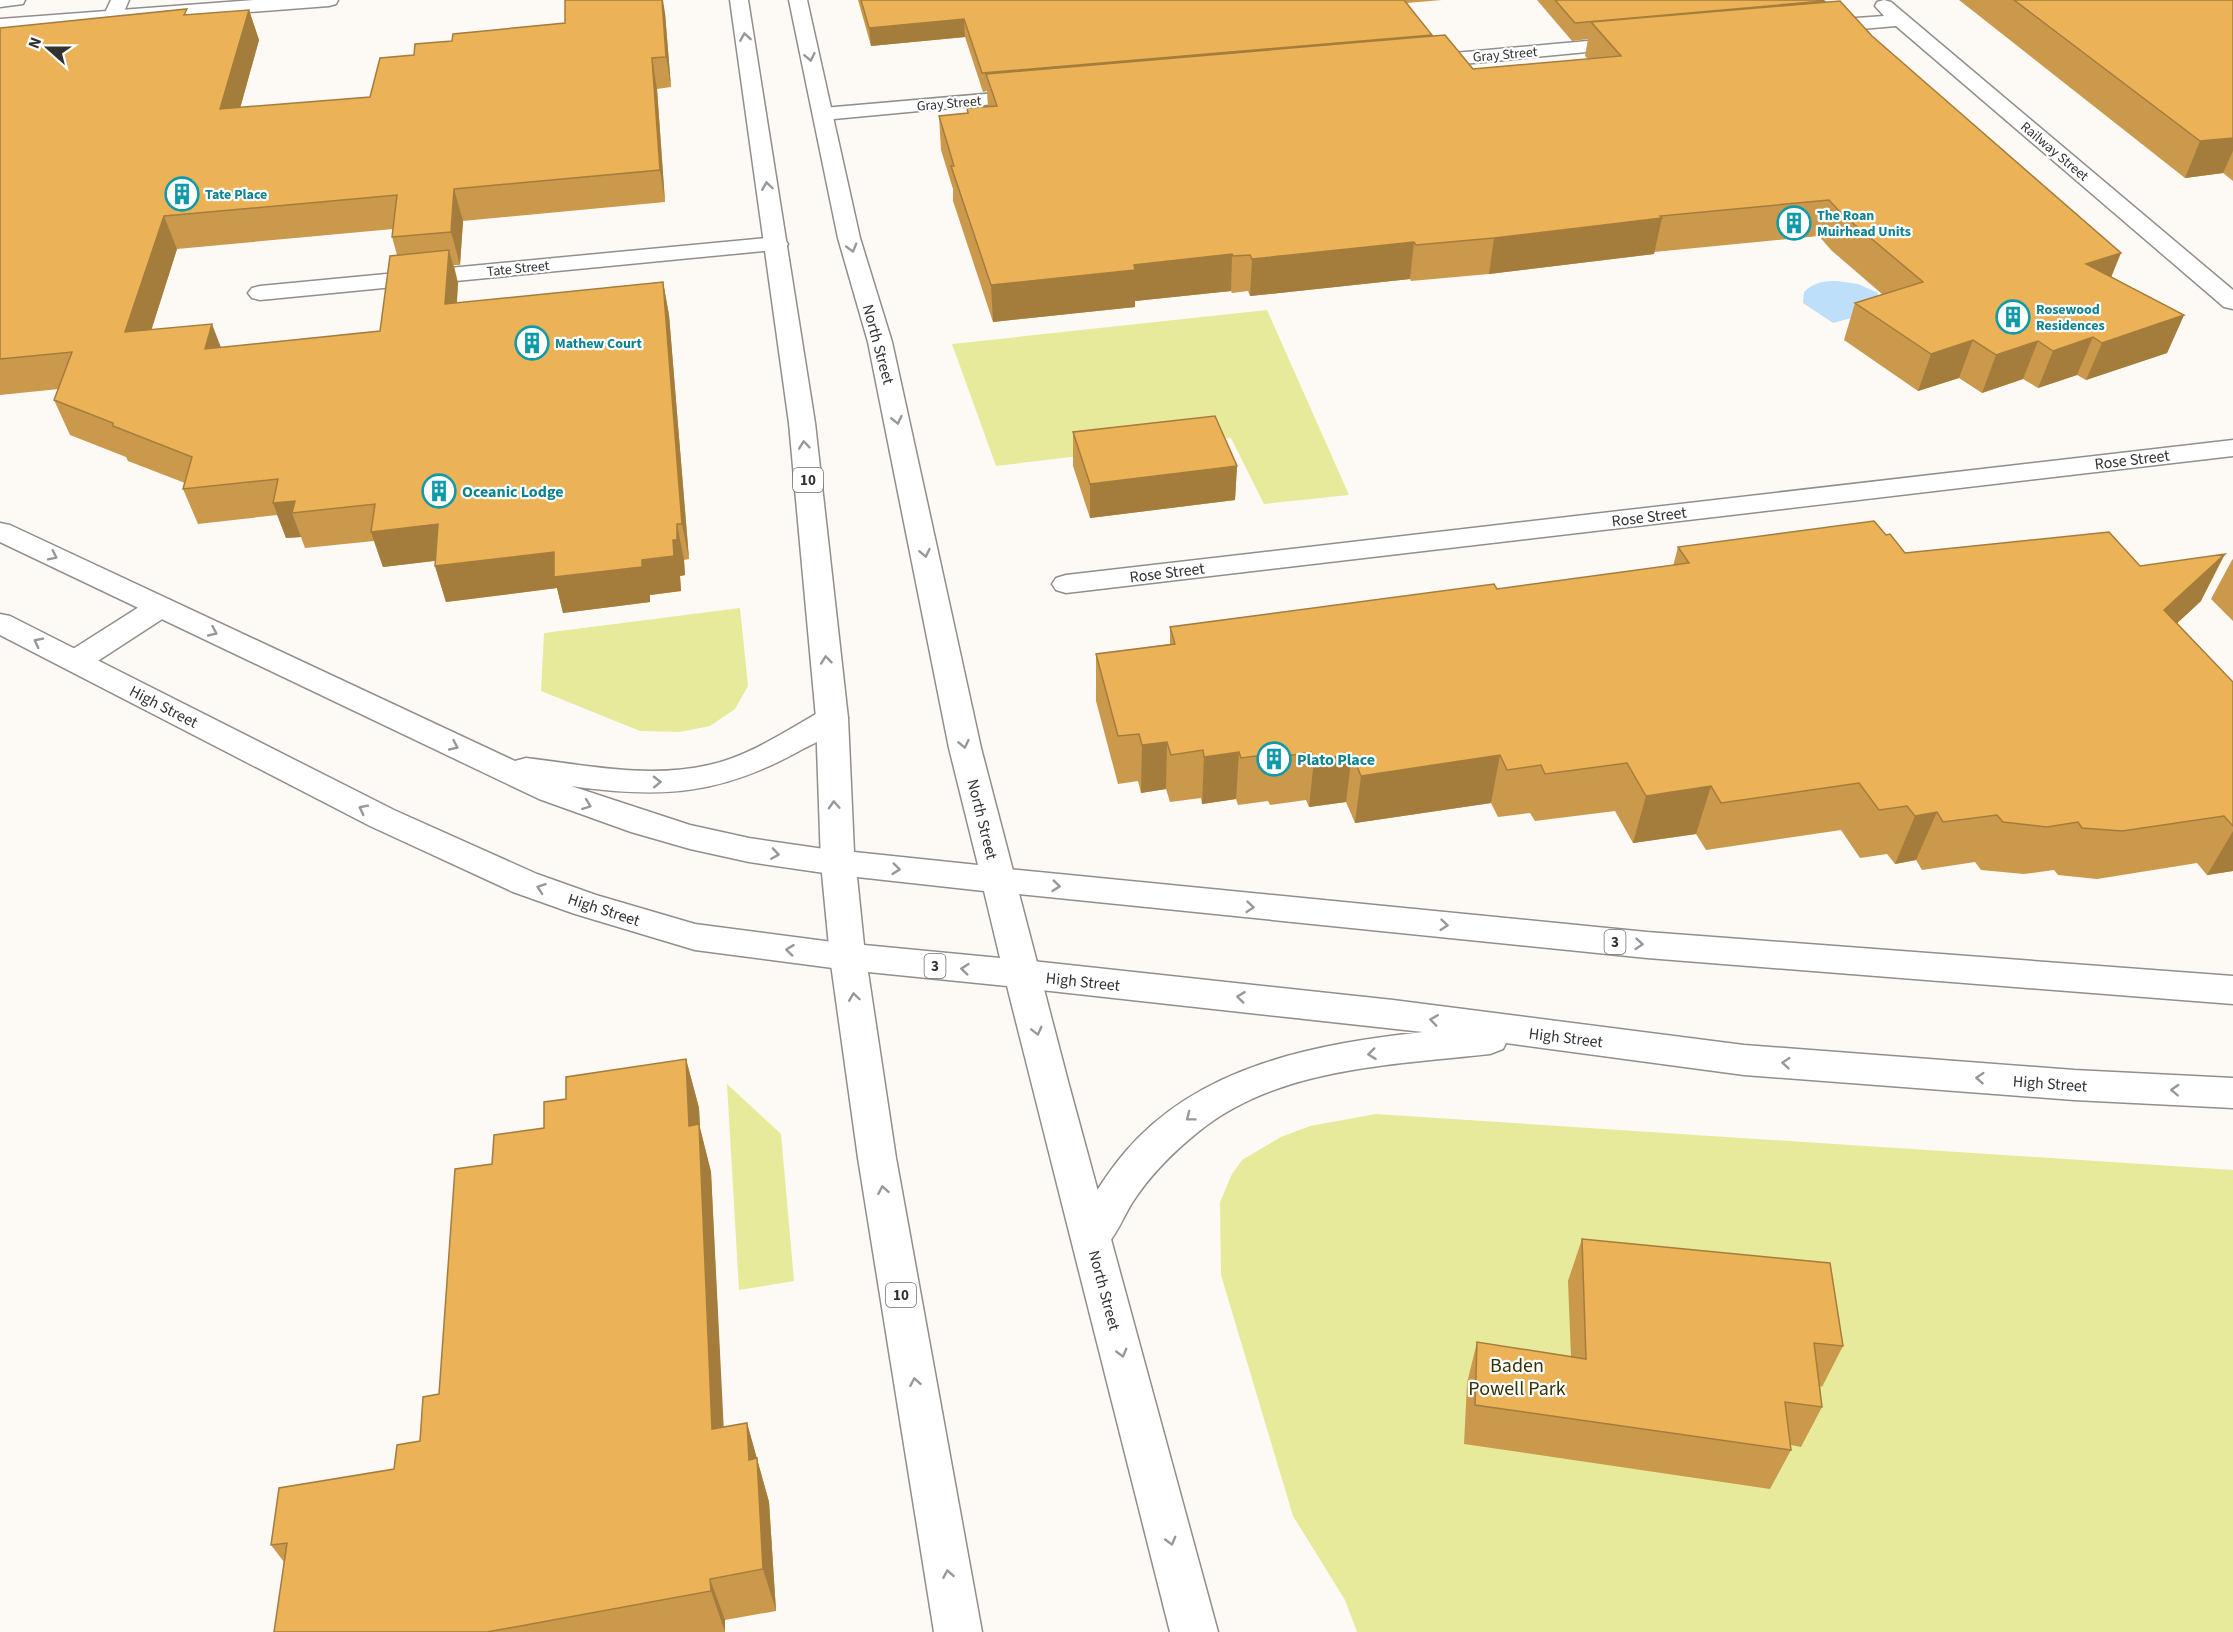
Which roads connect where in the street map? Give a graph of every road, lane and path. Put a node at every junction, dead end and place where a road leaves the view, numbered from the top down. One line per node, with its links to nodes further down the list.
1 (16, 0): 6 (main road)
2 (329, 0): 7 (main road)
3 (739, 0): 15 (main road, 10, one-way to 3)
4 (798, 0): 14 (main road, North Street, one-way to 14)
5 (1876, 0): 8 (main road, Railway Street)
6 (0, 1)
7 (116, 8): 9 (main road)
8 (1900, 20): 10 (main road); 17 (main road, Railway Street)
9 (0, 25)
10 (1794, 29)
11 (1652, 42): 12 (main road, Gray Street)
12 (1404, 63)
13 (1051, 94): 14 (main road, Gray Street)
14 (823, 114): 27 (main road, North Street, one-way to 27)
15 (776, 244): 16 (main road, Tate Street); 24 (main road, 10, one-way to 15)
16 (260, 293)
17 (2233, 302)
18 (2233, 448): 20 (main road, Rose Street)
19 (0, 531): 21 (main road, one-way to 21)
20 (1066, 584)
21 (160, 607): 23 (main road); 25 (main road, one-way to 25)
22 (0, 623): 23 (main road, High Street, one-way to 22)
23 (76, 661): 28 (main road, High Street, one-way to 23)
24 (832, 718): 25 (main road, one-way to 24); 26 (main road, 10, one-way to 24)
25 (495, 765): 26 (main road, one-way to 26)
26 (838, 863): 27 (main road, 3, one-way to 27); 28 (main road, 10)
27 (998, 880): 29 (main road, North Street); 30 (main road, 3, one-way to 30)
28 (848, 957): 29 (main road, High Street / 3, one-way to 28); 34 (main road, 10, one-way to 28)
29 (1023, 975): 31 (main road, High Street / 3, one-way to 29); 33 (main road, North Street, one-way to 33)
30 (2233, 990)
31 (1534, 1033): 32 (main road, High Street / 3, one-way to 31); 33 (main road, one-way to 33)
32 (2233, 1093)
33 (1091, 1235): 35 (main road, North Street, one-way to 35)
34 (958, 1632)
35 (1194, 1632)

